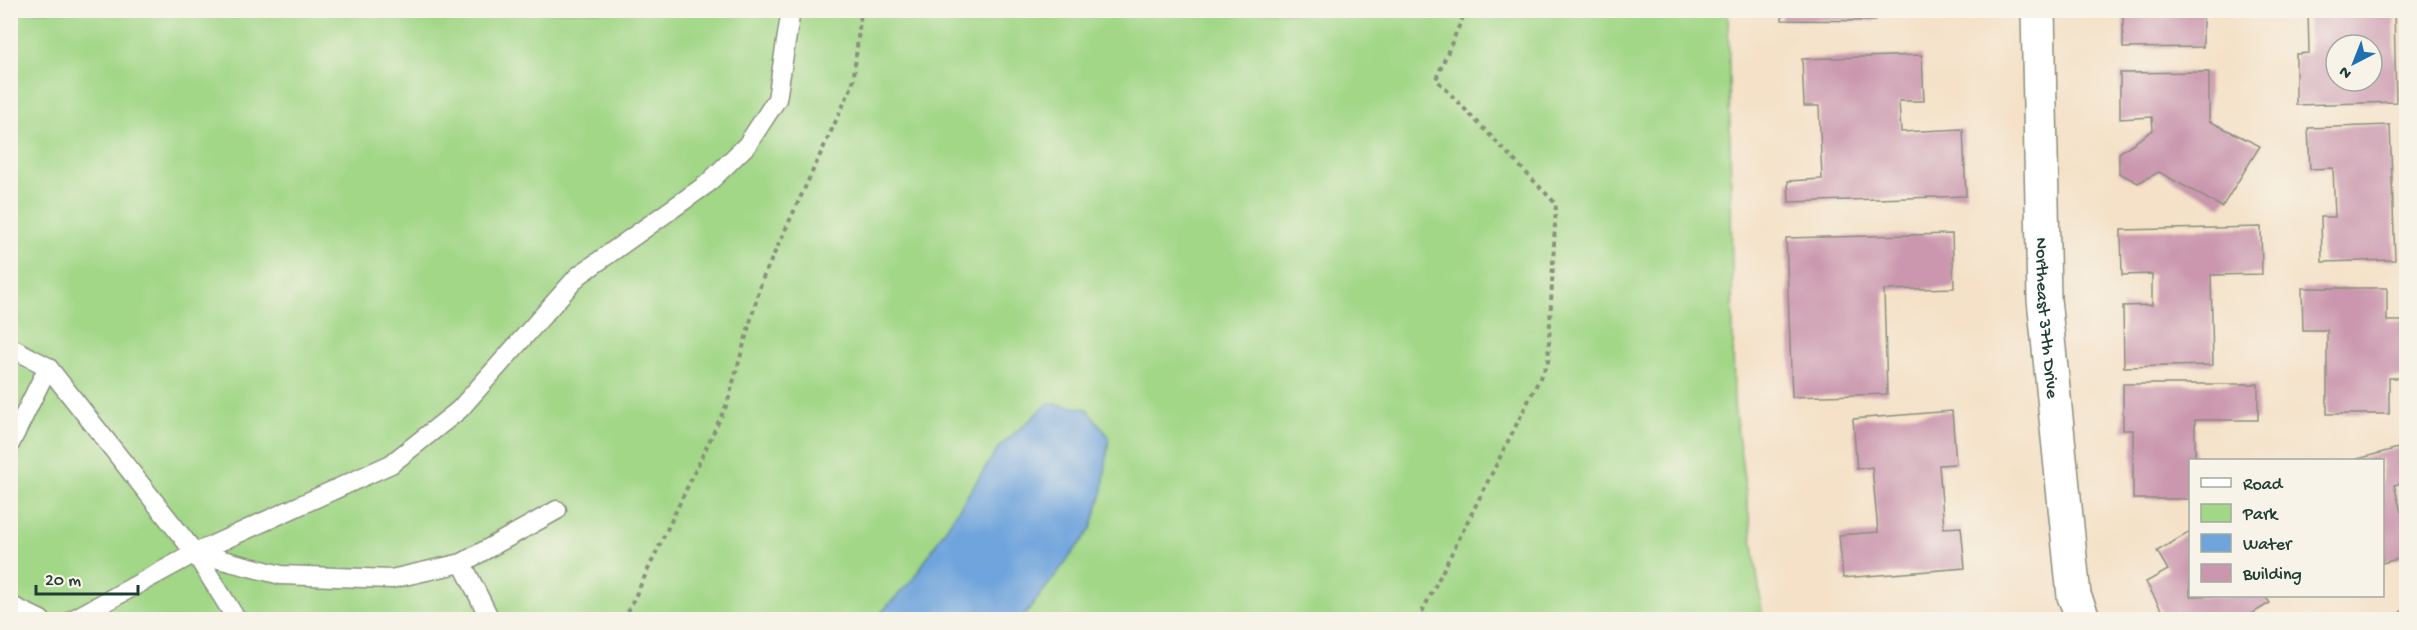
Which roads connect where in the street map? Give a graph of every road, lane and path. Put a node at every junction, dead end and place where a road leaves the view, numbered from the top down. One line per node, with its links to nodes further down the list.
1 (791, 10): 9 (lane)
2 (861, 10): 16 (path)
3 (1466, 10): 17 (path)
4 (2038, 10): 18 (street, Northeast 37th Drive)
5 (10, 347): 6 (lane)
6 (48, 367): 7 (lane); 9 (lane)
7 (10, 444)
8 (557, 510): 10 (lane)
9 (195, 553): 10 (lane); 13 (lane); 14 (lane)
10 (462, 563): 15 (lane)
11 (10, 605): 12 (lane)
12 (41, 620)
13 (72, 620)
14 (237, 620)
15 (486, 620)
16 (624, 620)
17 (1418, 620)
18 (2084, 620)

